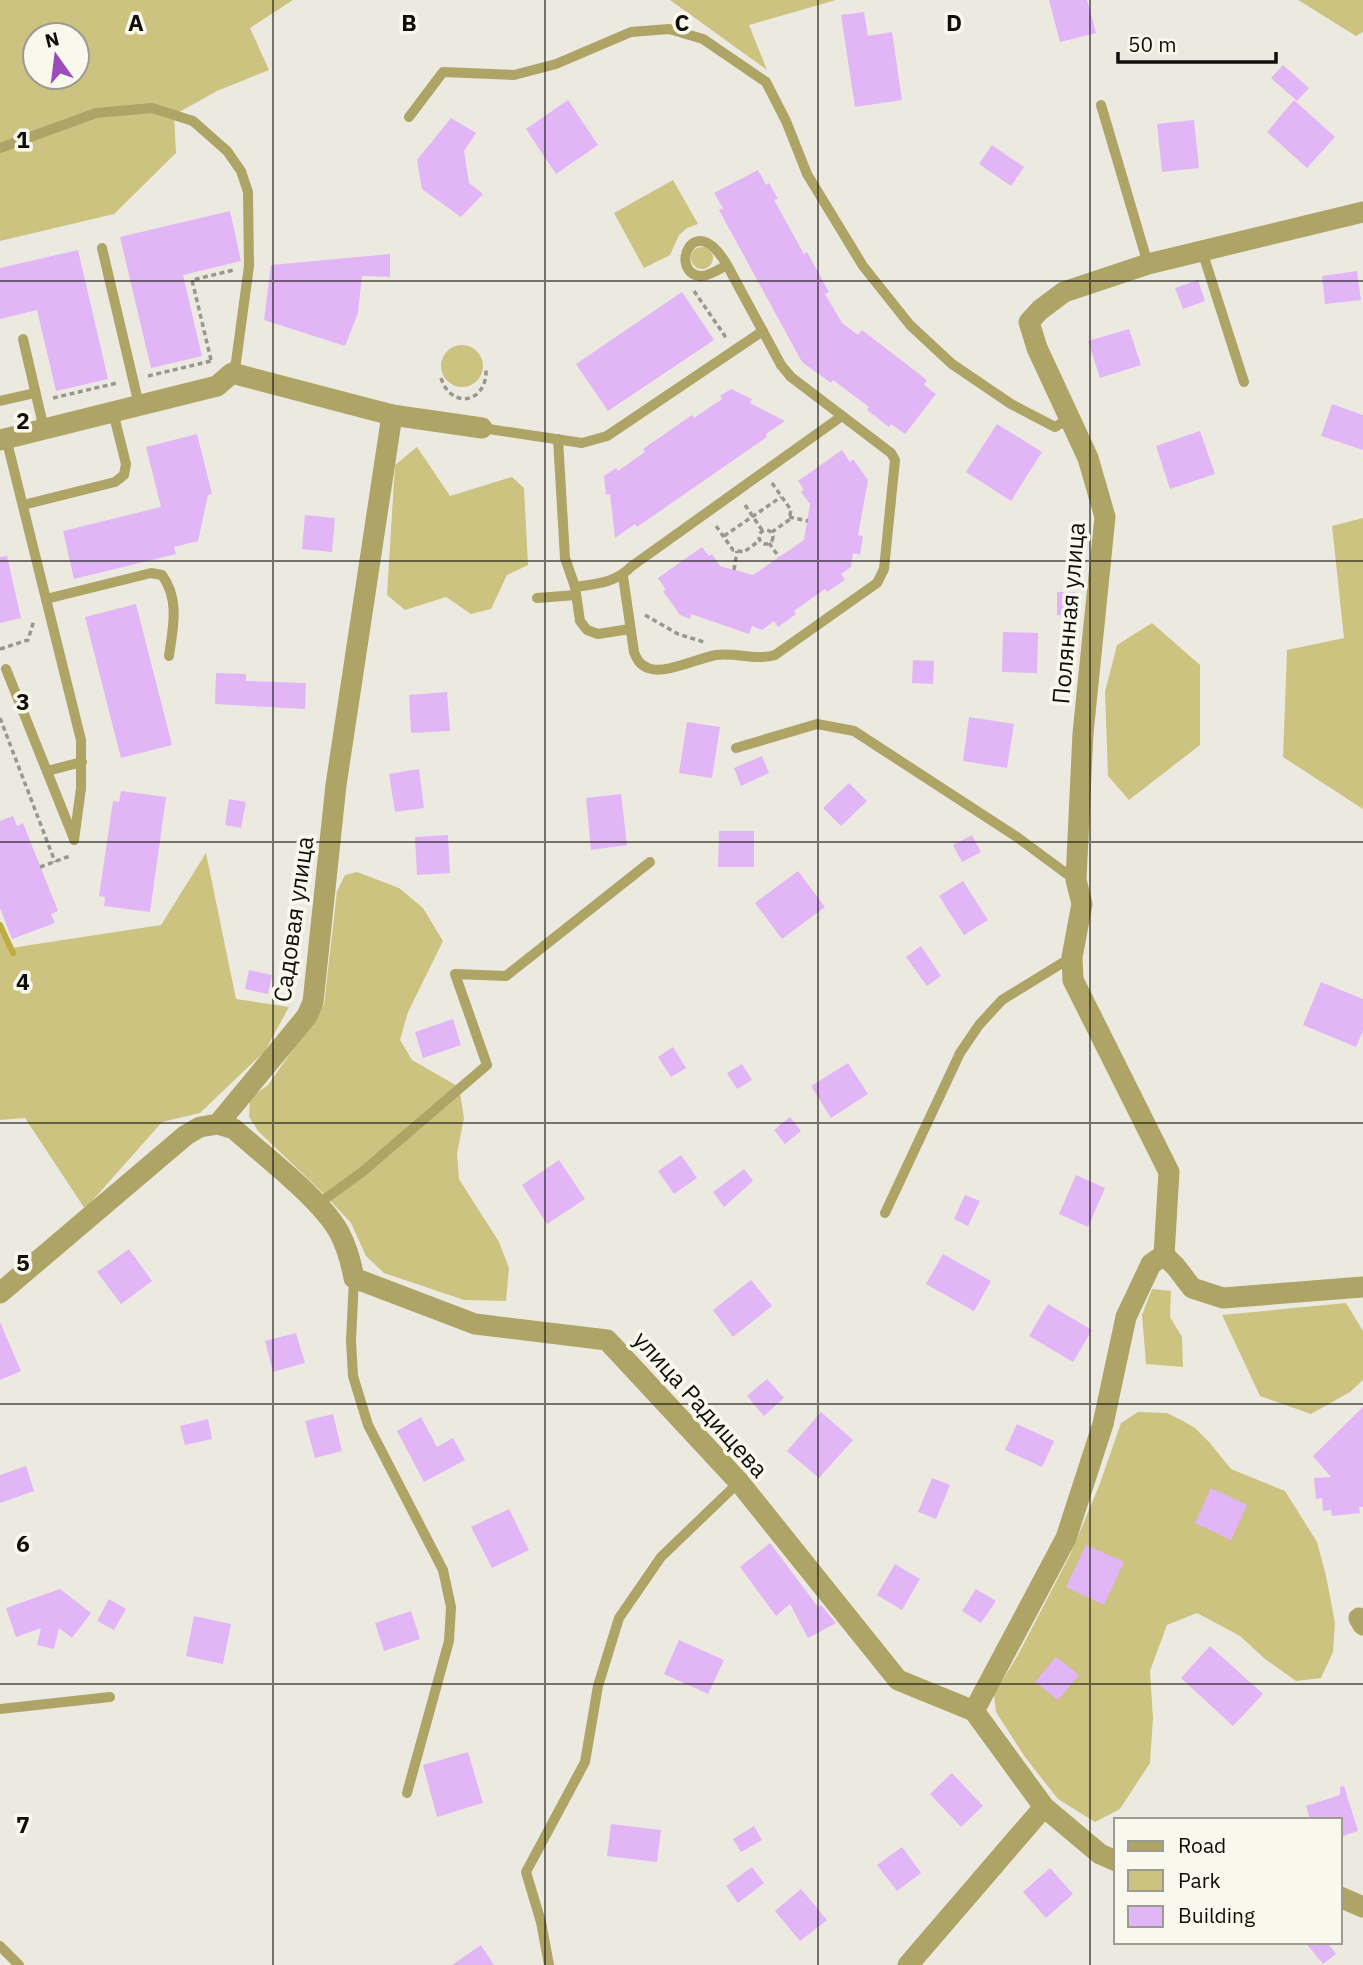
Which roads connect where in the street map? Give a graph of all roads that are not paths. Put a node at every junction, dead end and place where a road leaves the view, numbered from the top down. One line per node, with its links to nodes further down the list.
1 (1101, 105): 7 (lane)
2 (409, 117): 19 (lane)
3 (0, 148): 11 (lane)
4 (1363, 212): 6 (street, Полянная улица)
5 (102, 248): 15 (lane)
6 (1202, 251): 7 (street, Полянная улица); 12 (lane)
7 (1148, 264): 19 (street, Полянная улица)
8 (727, 265): 8 (lane); 9 (lane)
9 (762, 331): 18 (lane); 23 (lane)
10 (23, 339): 13 (lane)
11 (225, 380): 15 (street); 17 (street)
12 (1244, 382)
13 (36, 393): 14 (lane); 21 (lane)
14 (0, 401)
15 (139, 405): 16 (street)
16 (113, 412): 21 (street); 24 (lane)
17 (392, 415): 20 (street); 38 (street, Садовая улица)
18 (842, 416): 25 (lane); 29 (lane)
19 (1068, 419): 36 (street, Полянная улица)
20 (482, 428): 23 (lane)
21 (44, 429): 22 (street)
22 (3, 439): 24 (lane)
23 (558, 439): 26 (lane)
24 (23, 505): 28 (lane)
25 (623, 576): 26 (lane); 29 (lane)
26 (576, 591): 27 (lane); 29 (lane)
27 (537, 598)
28 (46, 599): 30 (lane); 33 (lane)
29 (630, 629)
30 (169, 656)
31 (6, 669): 34 (lane)
32 (736, 748): 36 (lane)
33 (82, 762): 34 (lane); 34 (lane)
34 (47, 771)
35 (650, 862): 39 (lane)
36 (1076, 880): 37 (street, Полянная улица)
37 (1072, 957): 40 (lane); 41 (street, Полянная улица)
38 (218, 1124): 39 (street); 44 (street)
39 (318, 1204): 42 (street)
40 (885, 1213)
41 (1164, 1255): 43 (street); 48 (street)
42 (354, 1278): 45 (street, улица Радищева); 49 (lane)
43 (1363, 1287)
44 (0, 1293)
45 (738, 1482): 48 (street, улица Радищева); 56 (lane)
46 (110, 1697): 47 (lane)
47 (0, 1709)
48 (974, 1711): 50 (street)
49 (407, 1793)
50 (1044, 1807): 51 (street); 57 (street)
51 (1114, 1860)
52 (1342, 1898): 53 (street)
53 (1363, 1906)
54 (0, 1946): 55 (lane)
55 (19, 1965)
56 (549, 1965)
57 (908, 1965)

